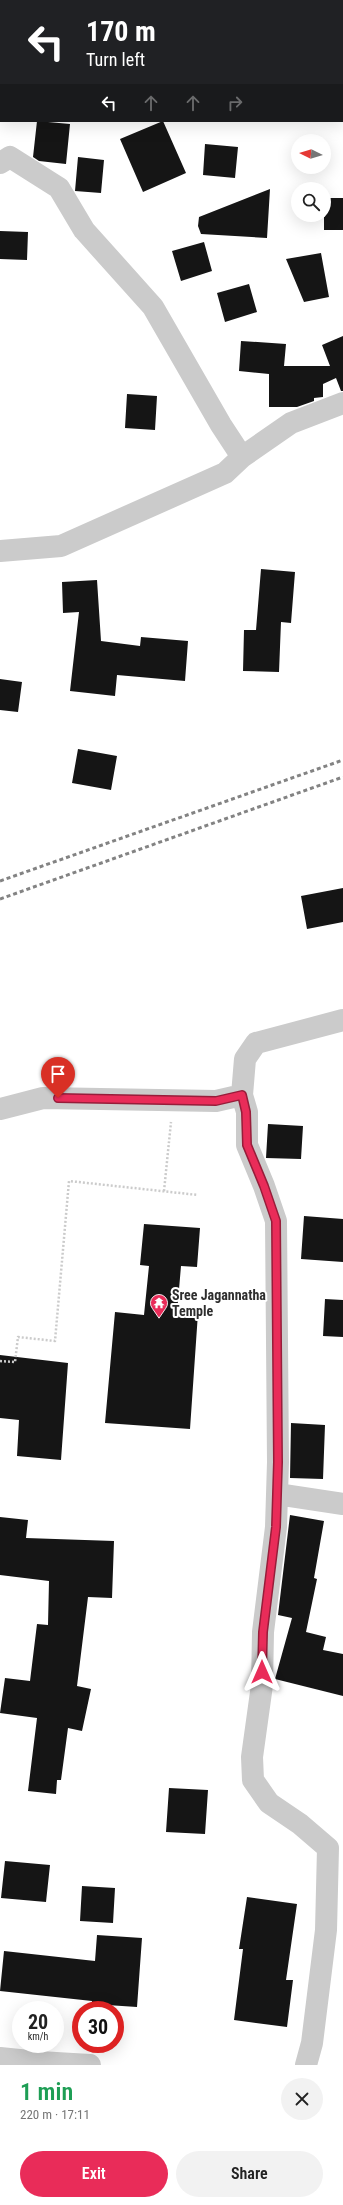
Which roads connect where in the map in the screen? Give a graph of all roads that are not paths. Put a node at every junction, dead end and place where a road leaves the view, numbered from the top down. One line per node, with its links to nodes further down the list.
1 (0, 164): 3 (street)
2 (343, 403): 3 (street)
3 (242, 458): 4 (street)
4 (0, 551)
5 (343, 1020): 6 (street)
6 (242, 1095): 7 (street); 8 (street)
7 (0, 1108)
8 (277, 1494): 9 (street); 12 (street)
9 (343, 1504)
10 (0, 2058): 11 (street)
11 (90, 2065)
12 (306, 2065)

